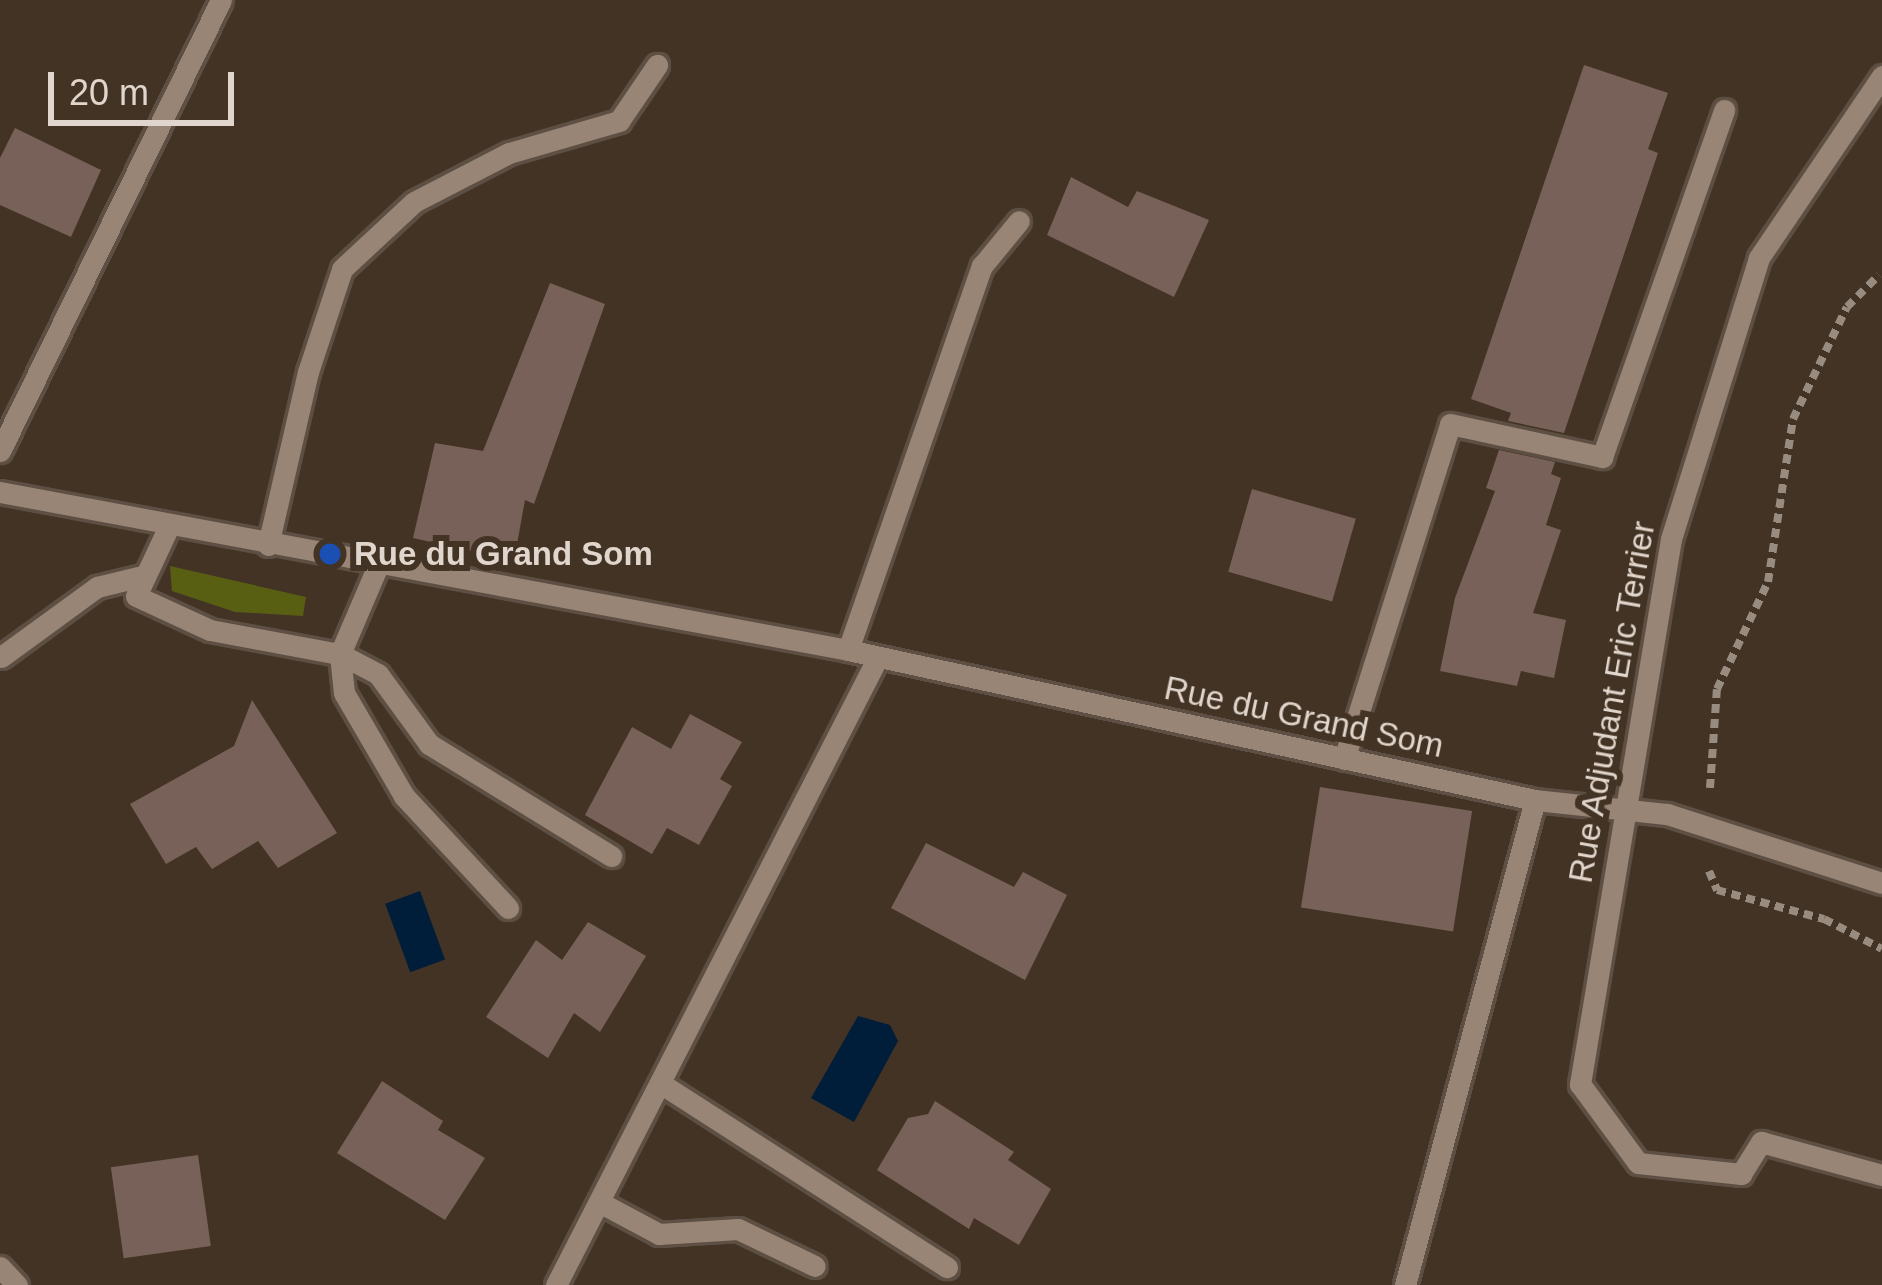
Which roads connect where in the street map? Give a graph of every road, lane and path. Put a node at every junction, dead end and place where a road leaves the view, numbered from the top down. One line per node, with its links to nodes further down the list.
1 (221, 0): 7 (street)
2 (657, 65): 10 (street)
3 (1882, 76): 19 (street, Rue Adjudant Eric Terrier)
4 (1724, 110): 17 (street)
5 (1019, 221): 13 (street)
6 (1880, 274): 20 (path)
7 (0, 451)
8 (0, 492): 9 (street, Rue du Grand Som)
9 (169, 526): 10 (street, Rue du Grand Som); 12 (street)
10 (268, 545): 11 (street, Rue du Grand Som)
11 (379, 563): 13 (street, Rue du Grand Som); 14 (street)
12 (146, 575): 14 (street); 15 (street)
13 (848, 650): 16 (street, Rue du Grand Som)
14 (340, 653): 21 (street); 23 (street)
15 (2, 657)
16 (877, 659): 17 (street, Rue du Grand Som); 25 (street)
17 (1344, 759): 18 (street, Rue du Grand Som)
18 (1534, 800): 19 (street, Rue du Grand Som); 33 (street)
19 (1624, 808): 20 (street, Rue du Grand Som); 26 (street, Rue Adjudant Eric Terrier)
20 (1697, 822): 22 (street, Rue du Grand Som); 24 (path)
21 (611, 856)
22 (1882, 883)
23 (508, 908)
24 (1882, 949)
25 (660, 1083): 27 (street); 30 (street)
26 (1882, 1175)
27 (598, 1202): 28 (street); 32 (street)
28 (815, 1266)
29 (0, 1267): 31 (street)
30 (947, 1267)
31 (17, 1285)
32 (556, 1285)
33 (1405, 1285)

